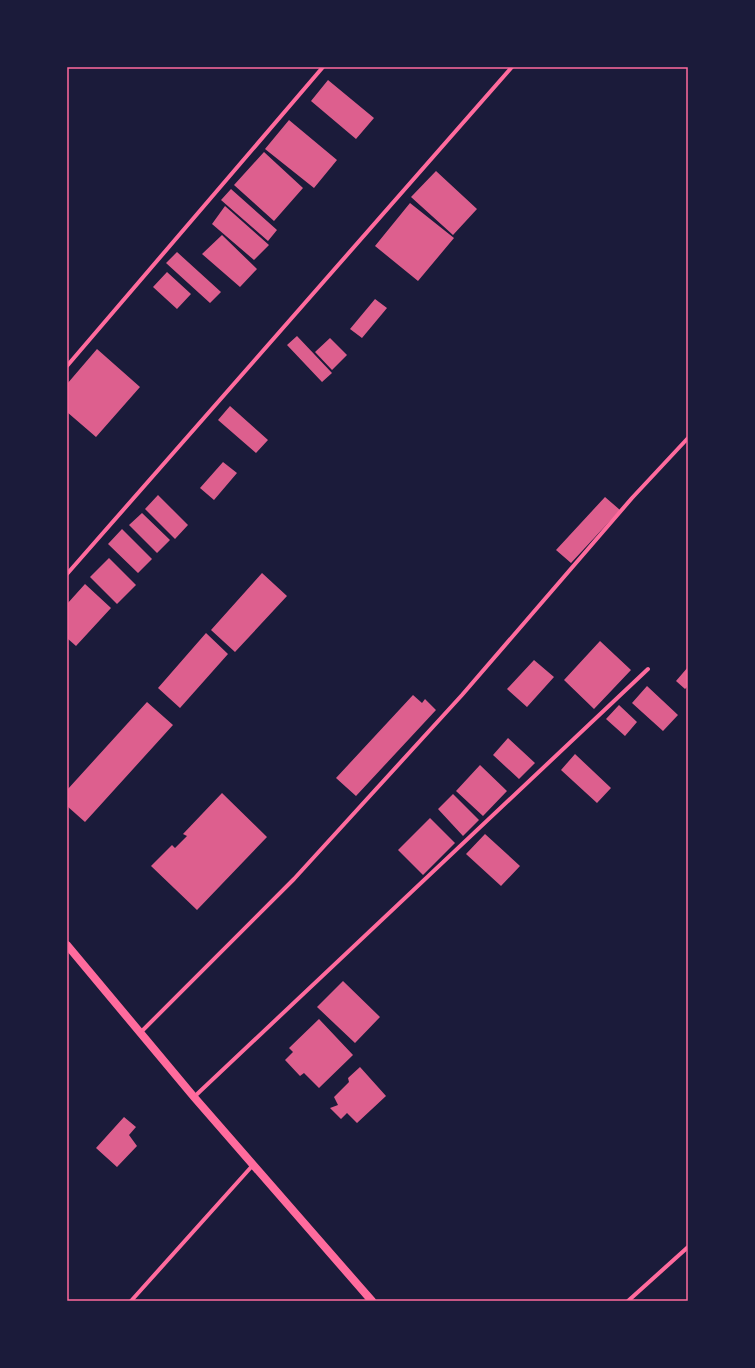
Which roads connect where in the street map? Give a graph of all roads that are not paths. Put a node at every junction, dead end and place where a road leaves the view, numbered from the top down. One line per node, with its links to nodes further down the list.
1 (324, 67): 3 (street)
2 (512, 67): 5 (street)
3 (67, 366)
4 (688, 438): 8 (street)
5 (67, 574)
6 (648, 669): 9 (street)
7 (67, 945): 8 (main road)
8 (141, 1032): 9 (main road)
9 (194, 1097): 10 (main road)
10 (253, 1165): 12 (street); 13 (main road)
11 (688, 1247): 14 (street)
12 (131, 1301)
13 (372, 1301)
14 (628, 1301)

